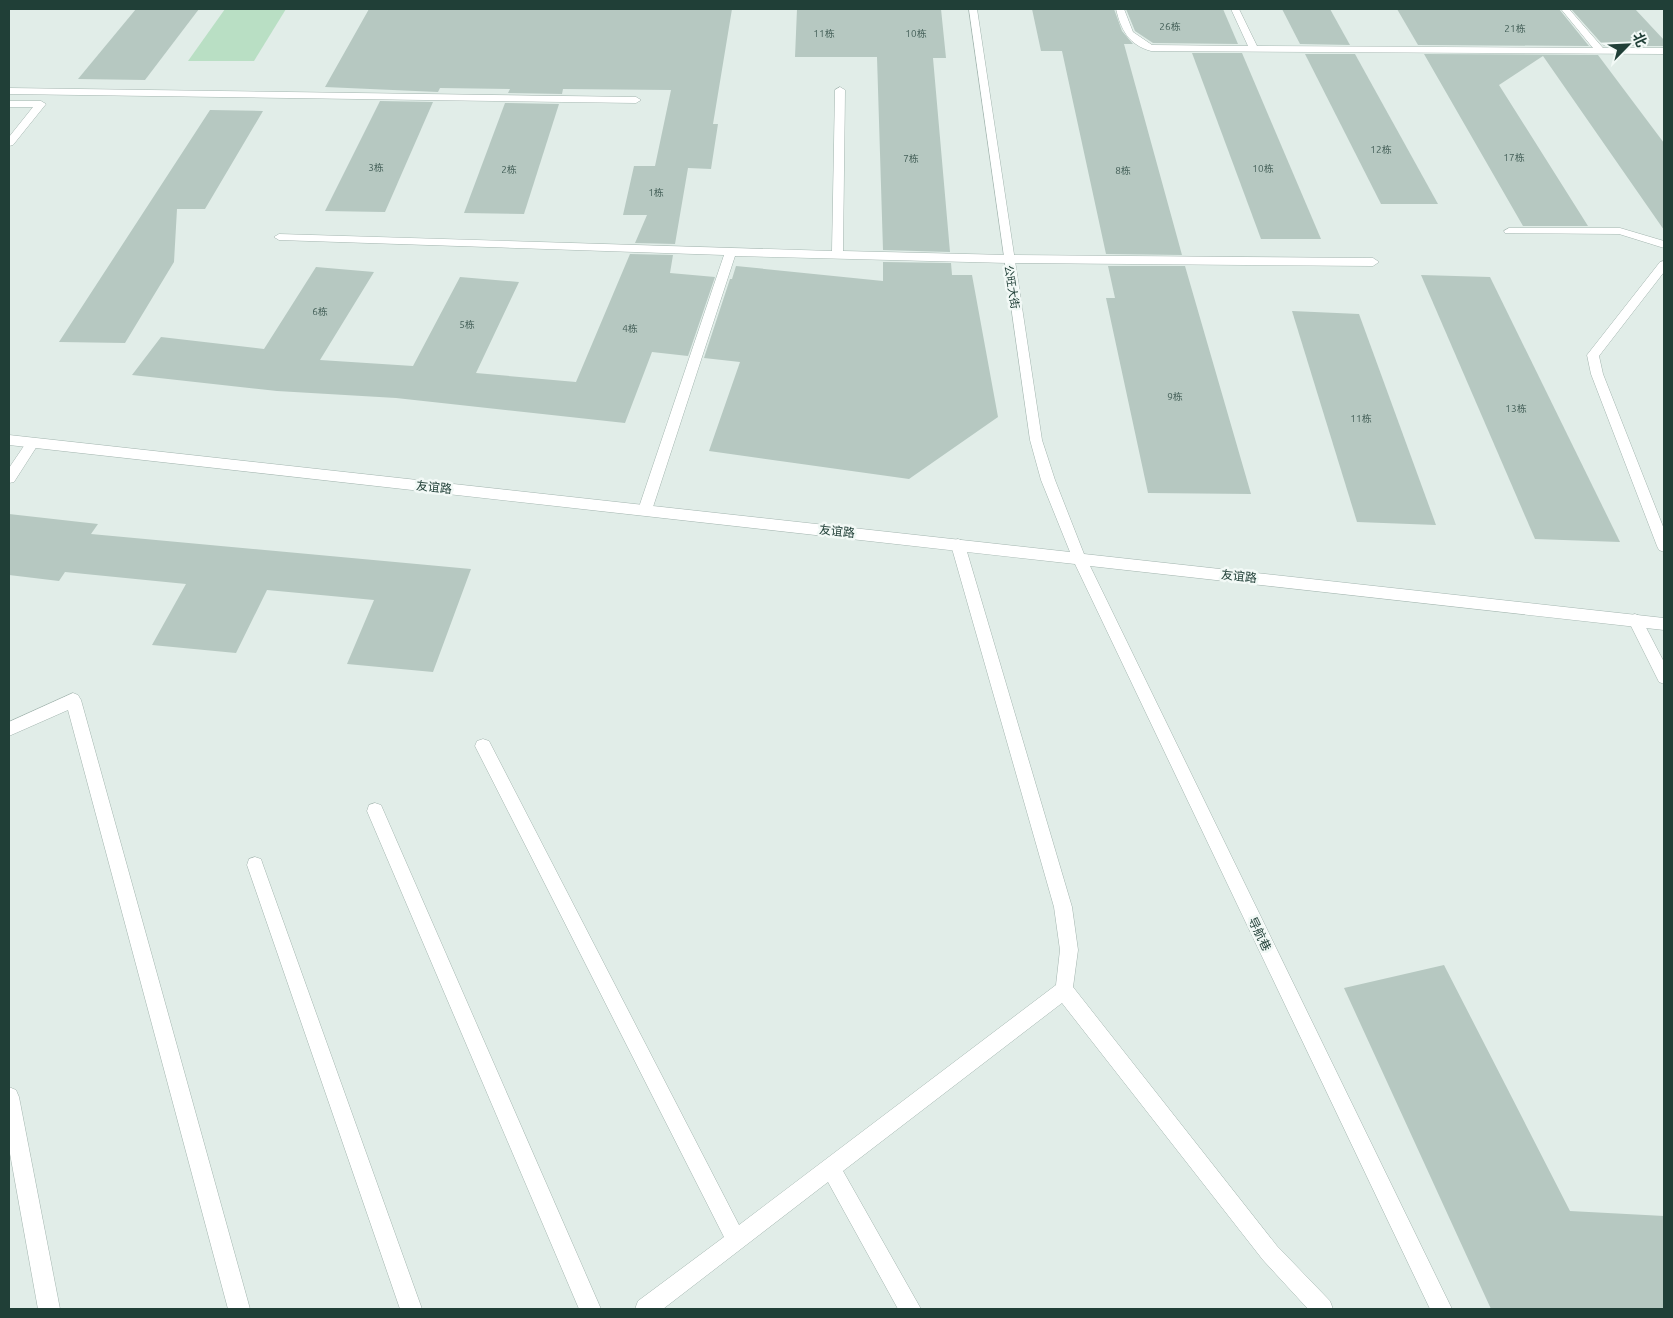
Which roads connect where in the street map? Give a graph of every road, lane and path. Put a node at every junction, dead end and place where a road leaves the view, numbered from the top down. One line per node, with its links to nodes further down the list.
1 (973, 9): 18 (street, 公旺大街)
2 (1120, 9): 5 (street)
3 (1235, 9): 5 (street)
4 (1565, 9): 6 (street)
5 (1254, 48): 6 (street)
6 (1601, 51): 7 (street)
7 (1664, 51)
8 (840, 90): 17 (street)
9 (9, 91): 10 (street)
10 (636, 100)
11 (9, 104): 12 (street)
12 (9, 143)
13 (1509, 231): 15 (street)
14 (278, 237): 16 (street)
15 (1664, 245)
16 (731, 252): 17 (street); 24 (street)
17 (837, 255): 18 (street)
18 (1008, 258): 19 (street); 27 (street, 公旺大街)
19 (1372, 262)
20 (1664, 265): 26 (street)
21 (9, 440): 22 (street, 友谊路)
22 (33, 443): 23 (street); 24 (street, 友谊路)
23 (9, 478)
24 (646, 510): 25 (street, 友谊路)
25 (958, 544): 27 (street, 友谊路); 35 (street)
26 (1664, 546)
27 (1079, 558): 28 (street, 友谊路); 46 (street, 导航巷)
28 (1635, 620): 29 (street, 友谊路); 30 (street)
29 (1664, 624)
30 (1664, 677)
31 (9, 729): 40 (street)
32 (483, 746): 38 (street)
33 (375, 811): 42 (street)
34 (255, 865): 41 (street)
35 (1064, 990): 37 (street); 45 (street)
36 (9, 1097): 39 (street)
37 (831, 1168): 38 (street); 44 (street)
38 (736, 1240): 43 (street)
39 (49, 1309)
40 (239, 1309)
41 (411, 1309)
42 (590, 1309)
43 (646, 1309)
44 (910, 1309)
45 (1322, 1309)
46 (1442, 1309)

